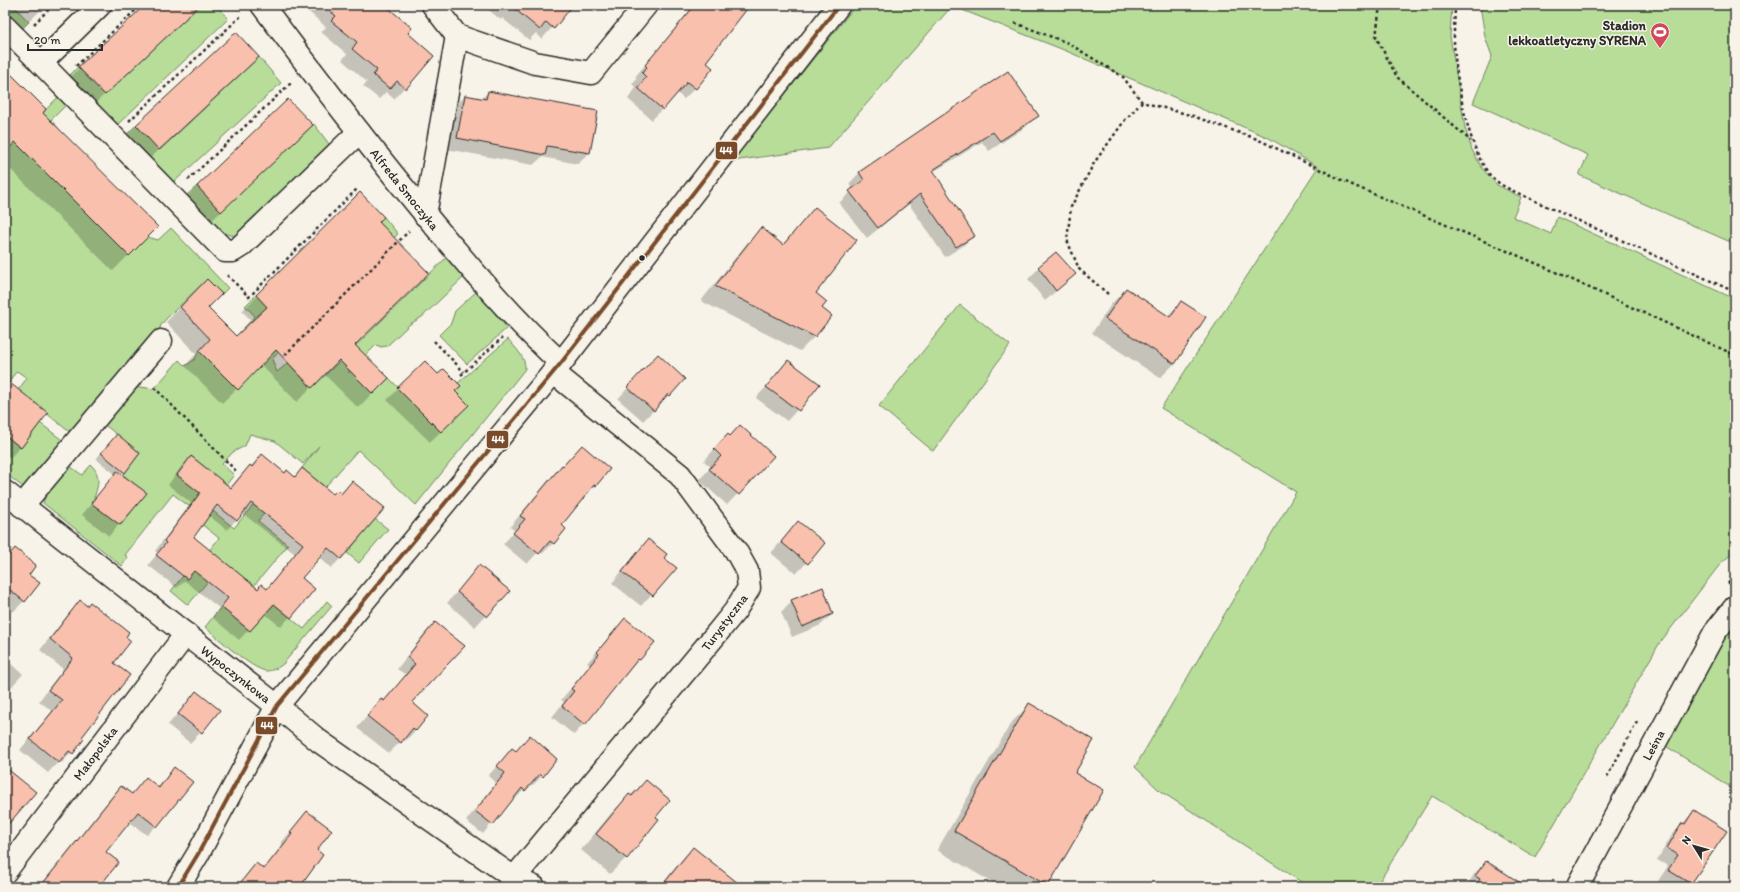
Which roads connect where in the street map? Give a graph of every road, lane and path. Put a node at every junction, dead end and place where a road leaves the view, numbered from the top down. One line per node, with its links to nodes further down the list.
1 (100, 5): 12 (street)
2 (141, 5): 14 (path)
3 (433, 5): 11 (street)
4 (646, 5): 11 (street)
5 (839, 5): 30 (street)
6 (1380, 5): 18 (path)
7 (1455, 5): 18 (path)
8 (254, 8): 13 (street, Alfreda Smoczyka); 17 (path)
9 (1015, 23): 15 (path)
10 (5, 27): 12 (street)
11 (457, 36): 21 (street)
12 (41, 63): 14 (street)
13 (309, 66): 16 (street, Alfreda Smoczyka); 20 (path)
14 (59, 82): 17 (street)
15 (1142, 102): 24 (path); 29 (path)
16 (359, 132): 20 (street); 21 (street, Alfreda Smoczyka)
17 (113, 136): 20 (street)
18 (1472, 142): 23 (path)
19 (357, 189): 22 (path)
20 (171, 195)
21 (425, 215): 25 (street, Alfreda Smoczyka); 28 (path)
22 (225, 273)
23 (1735, 292)
24 (1108, 294)
25 (518, 322): 30 (street, Alfreda Smoczyka); 32 (path)
26 (161, 341): 31 (street)
27 (434, 341): 32 (path)
28 (285, 355)
29 (1735, 355)
30 (557, 367): 38 (street); 40 (street, Turystyczna)
31 (136, 369): 34 (path); 35 (street)
32 (464, 372): 33 (path)
33 (461, 375)
34 (236, 471)
35 (11, 501): 37 (street, Wypoczynkowa)
36 (1735, 607): 42 (street, Leśna)
37 (186, 634): 38 (street, Wypoczynkowa); 39 (street, Małopolska)
38 (277, 706): 40 (street, Wypoczynkowa); 41 (street)
39 (5, 872)
40 (519, 884)
41 (178, 887)
42 (1577, 887)

